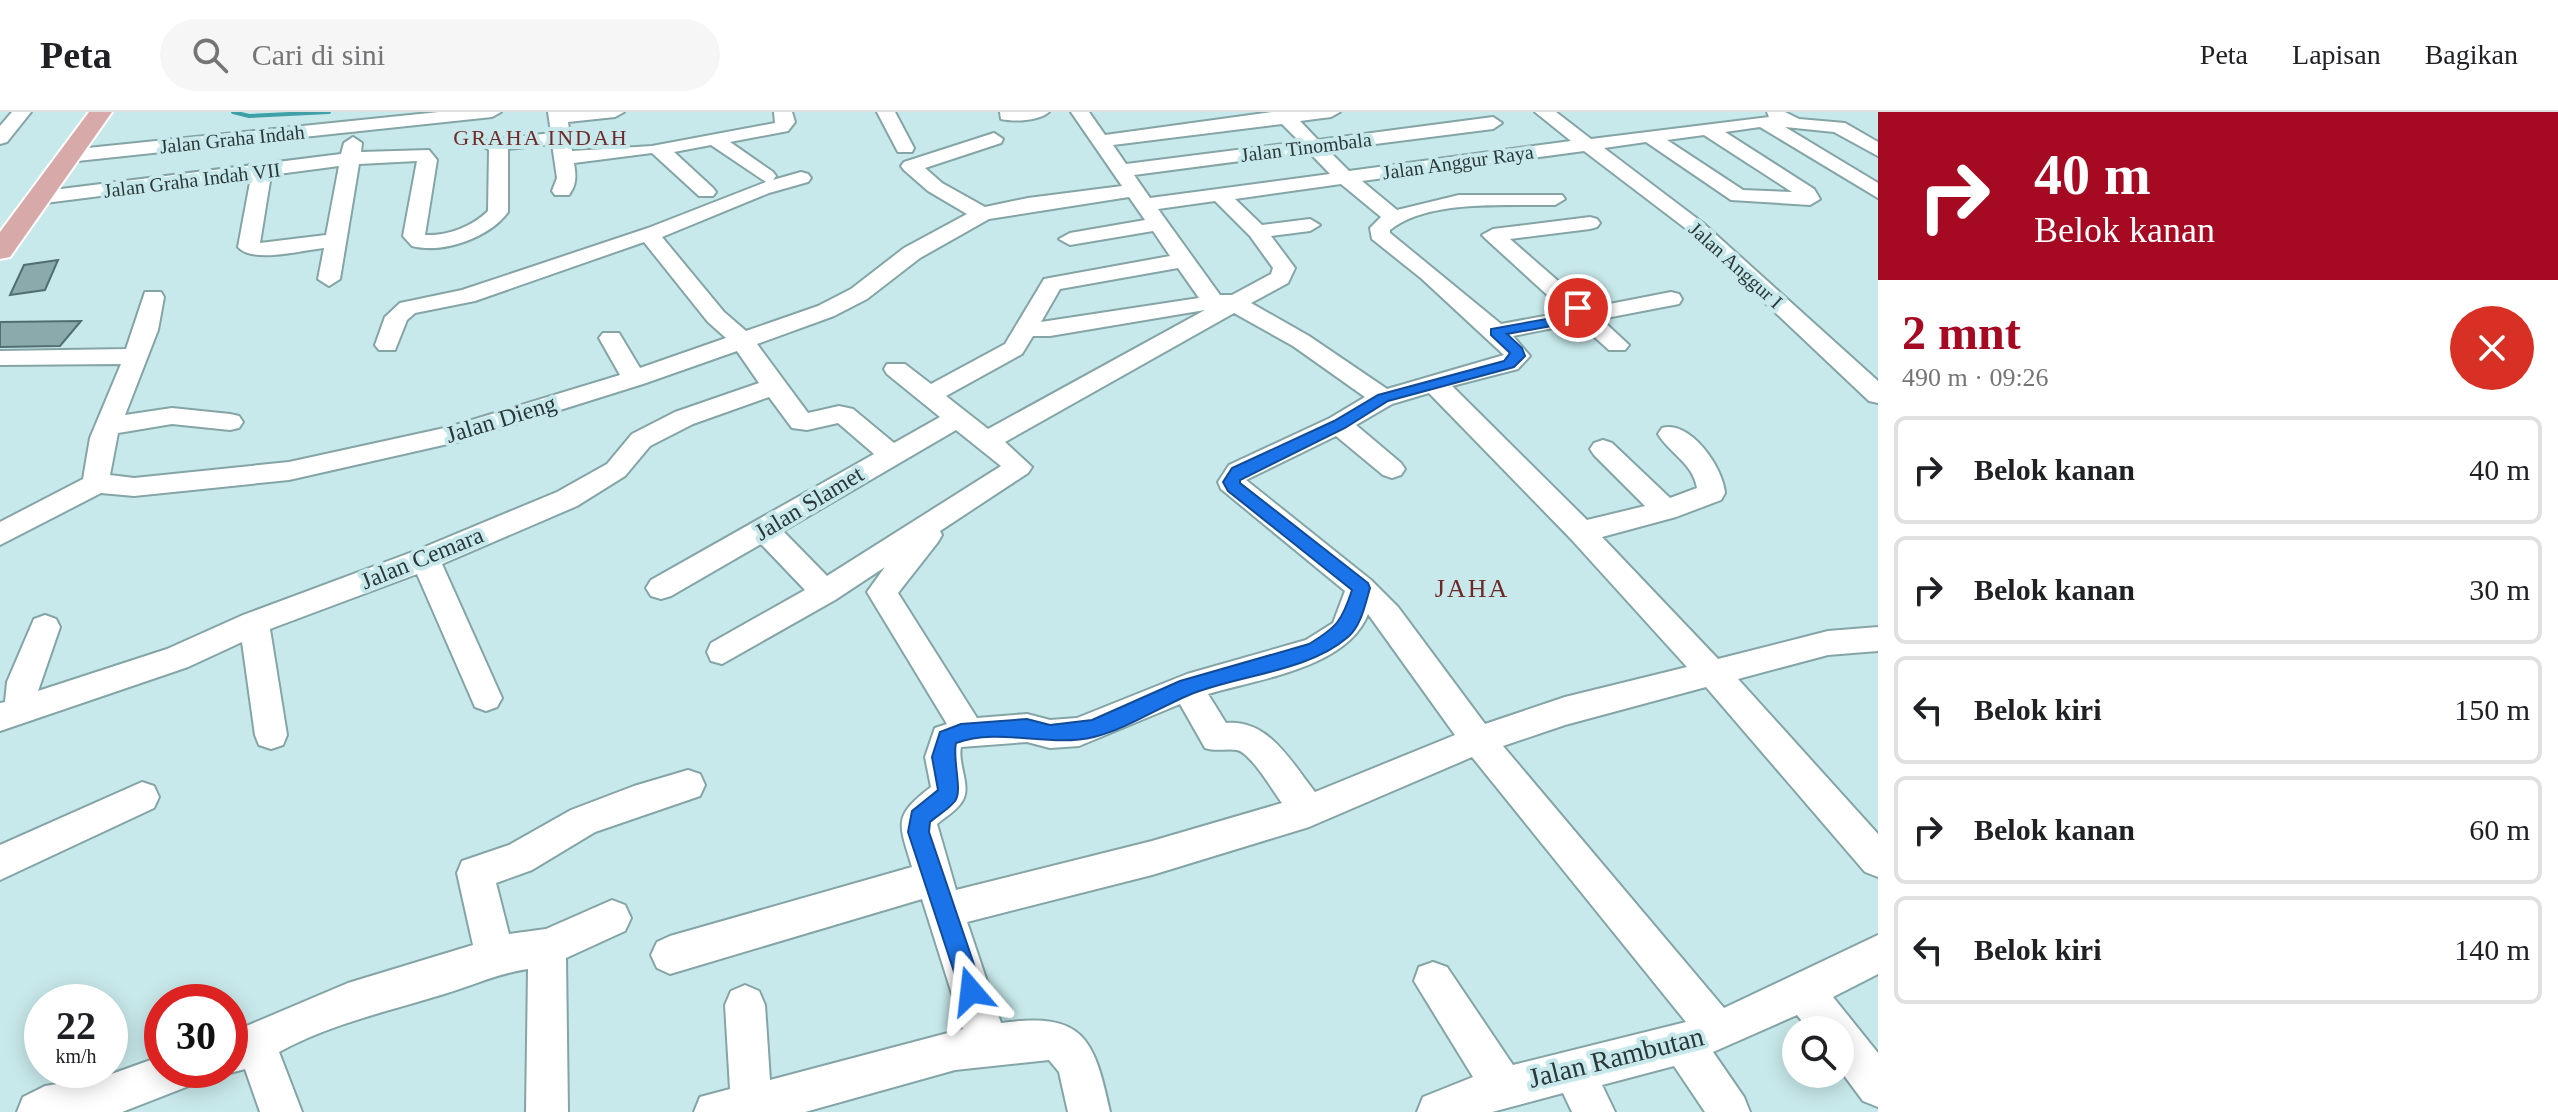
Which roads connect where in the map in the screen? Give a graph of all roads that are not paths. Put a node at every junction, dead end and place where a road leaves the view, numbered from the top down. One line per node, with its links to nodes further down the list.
1 (22, 112): 22 (street)
2 (101, 112): 34 (main road)
3 (492, 112): 18 (street, Jalan Graha Indah)
4 (615, 112): 17 (street)
5 (783, 112): 25 (street)
6 (886, 112): 30 (street)
7 (1040, 112): 12 (street)
8 (1080, 112): 26 (street)
9 (1331, 112): 13 (street)
10 (1544, 112): 28 (street, Jalan Anggur I)
11 (1833, 112): 24 (street)
12 (1007, 115)
13 (1284, 115): 26 (street); 29 (street)
14 (1732, 117): 16 (street, Jalan Anggur Raya); 19 (street, Jalan Anggur Raya)
15 (1486, 118): 29 (street, Jalan Tinombala); 33 (street)
16 (1772, 118): 21 (street); 27 (street)
17 (559, 122): 35 (street); 36 (street, Jalan Graha Indah VII)
18 (358, 126): 31 (street, Jalan Graha Indah); 36 (street)
19 (1706, 128): 20 (street, Jalan Anggur Raya); 20 (street)
20 (1649, 136): 28 (street, Jalan Anggur Raya)
21 (1854, 136): 24 (street); 27 (street)
22 (0, 138)
23 (994, 139): 49 (street)
24 (1877, 139)
25 (717, 141): 32 (street); 38 (street)
26 (1100, 141): 42 (street)
27 (1798, 142): 45 (street)
28 (1586, 144): 33 (street, Jalan Anggur Raya); 78 (street, Jalan Anggur I)
29 (1314, 146): 39 (street); 42 (street, Jalan Tinombala)
30 (905, 148)
31 (137, 149): 34 (street, Jalan Graha Indah); 41 (street)
32 (652, 150): 35 (street); 44 (street)
33 (1528, 152): 39 (street, Jalan Anggur Raya)
34 (68, 156): 47 (main road)
35 (563, 158): 43 (street)
36 (348, 162): 37 (street, Jalan Graha Indah VII); 57 (street)
37 (262, 172): 41 (street, Jalan Graha Indah VII); 57 (street)
38 (766, 176)
39 (1344, 177): 46 (street, Jalan Anggur Raya); 50 (street)
40 (801, 178): 55 (street)
41 (115, 188): 47 (street, Jalan Graha Indah VII)
42 (1132, 188): 46 (street, Jalan Anggur Raya); 49 (street, Jalan Dieng); 52 (street)
43 (562, 191)
44 (706, 192)
45 (1878, 192)
46 (1219, 194): 54 (street)
47 (37, 198): 58 (main road)
48 (1555, 199): 50 (street)
49 (982, 214): 68 (street, Jalan Dieng)
50 (1395, 216): 66 (street)
51 (1590, 223): 64 (street)
52 (1160, 224): 56 (street); 59 (street)
53 (1310, 225): 54 (street)
54 (1257, 232): 63 (street)
55 (651, 234): 68 (street); 69 (street)
56 (1070, 239)
57 (335, 240): 60 (street)
58 (0, 251)
59 (1186, 260): 63 (street); 65 (street)
60 (329, 279)
61 (153, 297): 71 (street)
62 (1671, 299): 64 (street)
63 (1222, 302): 65 (street); 79 (street); 85 (street)
64 (1586, 316): 66 (street); 70 (street)
65 (1028, 329): 77 (street)
66 (1496, 332): 75 (street)
67 (611, 338): 74 (street)
68 (742, 340): 74 (street, Jalan Dieng); 76 (street)
69 (387, 345)
70 (1617, 345)
71 (135, 356): 72 (street); 83 (street)
72 (0, 358)
73 (896, 369): 77 (street)
74 (634, 379): 89 (street, Jalan Dieng)
75 (1434, 383): 79 (street); 93 (street)
76 (774, 386): 87 (street); 95 (street, Jalan Cemara)
77 (929, 395): 80 (street)
78 (1878, 395)
79 (1383, 398): 82 (street)
80 (958, 418): 85 (street); 87 (street, Jalan Slamet)
81 (230, 422): 83 (street)
82 (1339, 424): 88 (street); 97 (street)
83 (110, 426): 89 (street)
84 (1671, 434): 90 (street)
85 (987, 441): 91 (street)
86 (1603, 449): 90 (street)
87 (891, 454): 92 (street, Jalan Slamet)
88 (1392, 469)
89 (97, 483): 94 (street)
90 (1666, 510): 93 (street)
91 (944, 515): 98 (street); 107 (street)
92 (765, 530): 96 (street, Jalan Slamet); 98 (street)
93 (1581, 532): 103 (street)
94 (0, 535)
95 (425, 559): 99 (street, Jalan Cemara); 105 (street)
96 (661, 588)
97 (1361, 588): 104 (street); 109 (street)
98 (825, 592): 102 (street)
99 (254, 623): 106 (street, Jalan Cemara); 108 (street)
100 (45, 627): 106 (street)
101 (1878, 639): 103 (street)
102 (722, 652)
103 (1712, 673): 109 (street); 113 (street)
104 (1187, 687): 107 (street); 112 (street)
105 (486, 698)
106 (10, 714)
107 (968, 732): 115 (street)
108 (271, 735)
109 (1478, 740): 112 (street); 125 (street)
110 (688, 785): 119 (street)
111 (142, 797): 114 (street)
112 (1309, 811): 115 (street)
113 (1878, 860)
114 (0, 863)
115 (940, 894): 120 (street); 126 (street)
116 (612, 918): 117 (street)
117 (547, 947): 119 (street); 137 (street)
118 (1878, 954): 122 (street, Jalan Rambutan)
119 (495, 955): 127 (street)
120 (670, 955)
121 (1433, 981): 132 (street)
122 (1803, 991): 124 (street); 125 (street, Jalan Rambutan)
123 (745, 1005): 134 (street)
124 (1823, 1016)
125 (1700, 1037): 130 (street, Jalan Rambutan); 141 (street)
126 (988, 1045): 134 (street); 138 (street)
127 (248, 1046)
128 (248, 1053): 136 (street)
129 (1854, 1056): 133 (street)
130 (1573, 1070): 132 (street, Jalan Rambutan); 140 (street)
131 (144, 1083): 135 (street)
132 (1503, 1086): 139 (street, Jalan Rambutan)
133 (1878, 1086)
134 (739, 1110)
135 (38, 1112)
136 (281, 1112)
137 (547, 1112)
138 (1089, 1112)
139 (1438, 1112)
140 (1594, 1112)
141 (1729, 1112)

